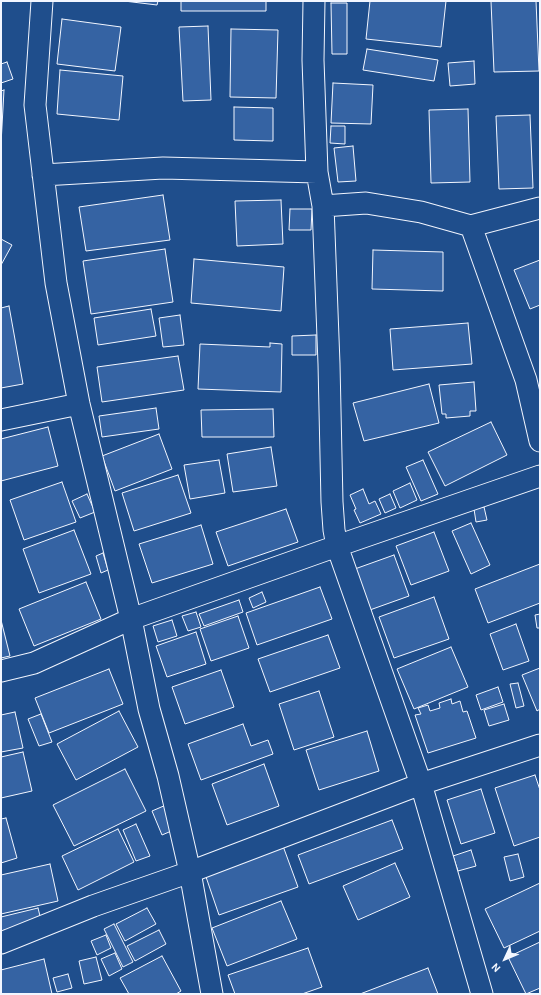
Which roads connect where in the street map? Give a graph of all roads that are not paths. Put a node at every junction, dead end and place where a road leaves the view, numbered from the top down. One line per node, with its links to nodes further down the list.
1 (42, 1): 4 (street)
2 (314, 1): 3 (street)
3 (317, 172): 4 (street); 5 (street)
4 (43, 175): 8 (street)
5 (323, 206): 7 (street); 12 (street)
6 (540, 208): 7 (street)
7 (471, 226): 10 (street)
8 (79, 404): 9 (street); 13 (street)
9 (1, 420)
10 (540, 441)
11 (540, 476): 12 (street)
12 (337, 546): 13 (street); 16 (street)
13 (131, 619): 14 (street); 17 (street)
14 (1, 671)
15 (540, 745): 16 (street)
16 (421, 784): 17 (street); 20 (street)
17 (190, 872): 18 (street); 19 (street)
18 (1, 942)
19 (212, 994)
20 (482, 994)

